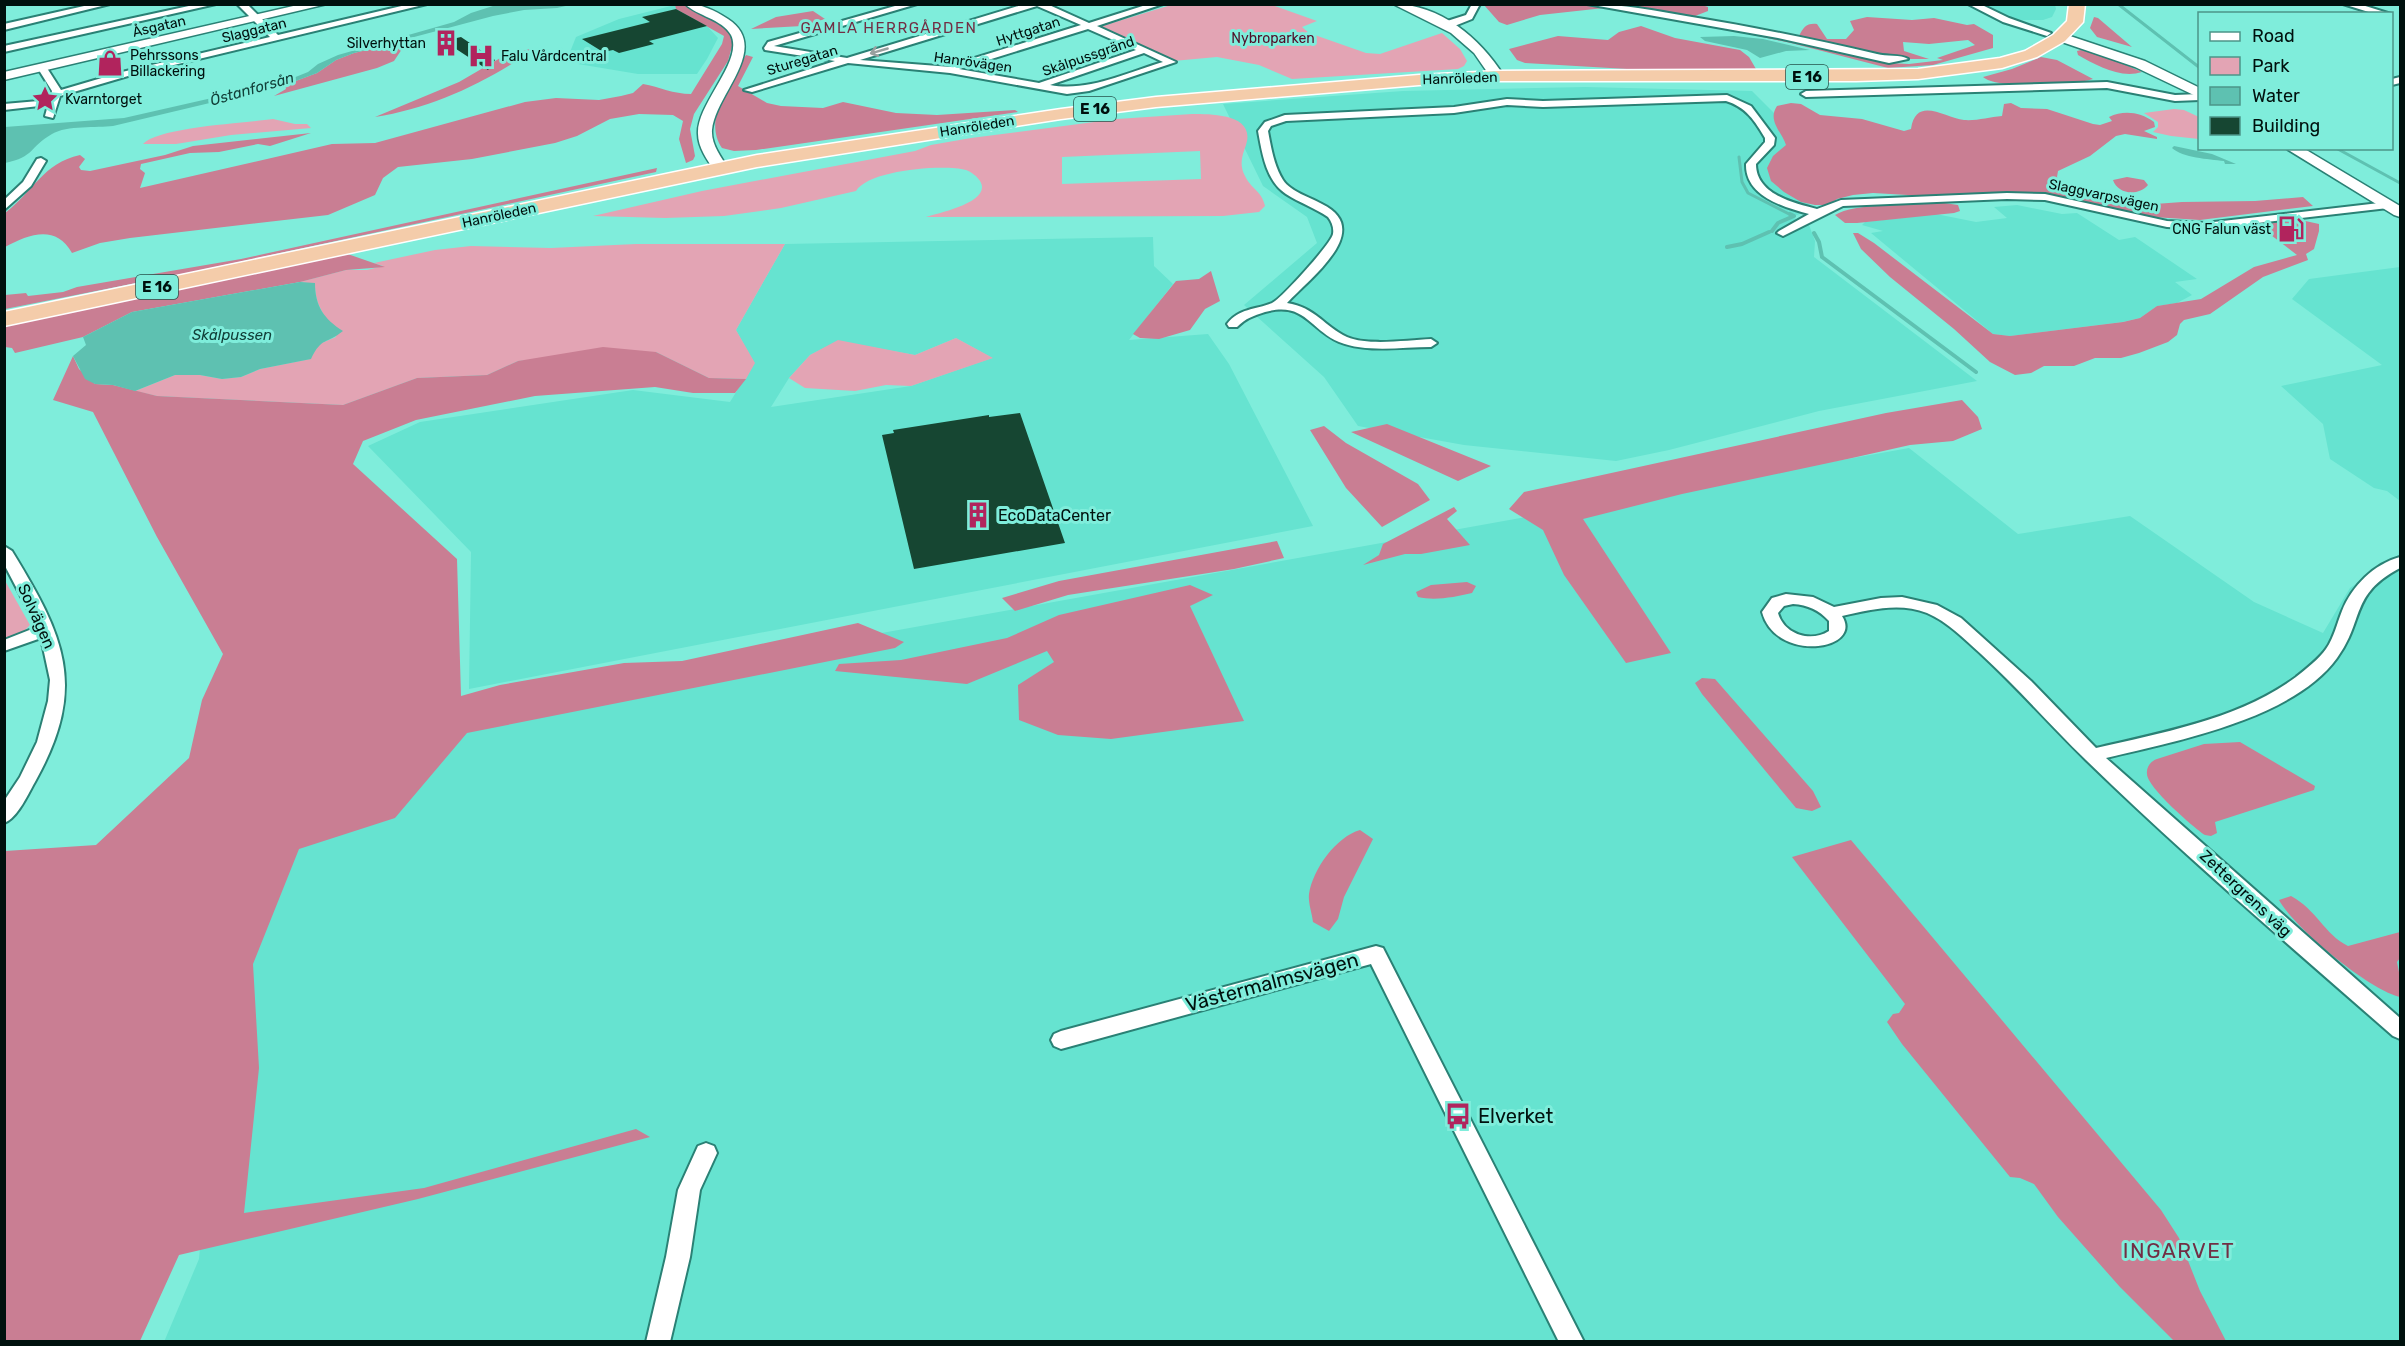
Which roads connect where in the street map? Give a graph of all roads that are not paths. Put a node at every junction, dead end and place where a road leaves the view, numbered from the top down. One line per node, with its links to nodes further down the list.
1 (106, 4): 23 (street)
2 (212, 4): 26 (street)
3 (241, 4): 20 (street)
4 (321, 4): 20 (street, Åsgatan)
5 (368, 4): 19 (street)
6 (423, 4): 19 (street, Slaggatan)
7 (691, 4): 46 (street)
8 (1037, 4): 22 (street); 29 (street, Sturegatan, one-way to 29)
9 (1159, 4): 22 (street, Hyttgatan)
10 (1399, 4): 21 (street)
11 (1476, 4): 21 (street)
12 (1591, 4): 28 (street)
13 (1972, 4): 24 (street)
14 (2065, 4): 24 (highway, Hanröleden / E 16)
15 (2078, 4): 24 (highway, Hanröleden / E 16)
16 (2347, 4): 18 (street)
17 (911, 5): 29 (street, Hanrövägen)
18 (2379, 12)
19 (380, 14): 25 (street, Slaggatan)
20 (259, 20): 25 (street); 30 (street, Åsgatan)
21 (1447, 24): 33 (street)
22 (1089, 26): 27 (street); 31 (street, Hyttgatan)
23 (4, 27)
24 (2054, 35): 33 (highway, Hanröleden / E 16); 38 (street)
25 (276, 39): 40 (street, Slaggatan)
26 (4, 50)
27 (1145, 50): 34 (street, Skålpussgränd); 34 (street, Hanrövägen)
28 (1903, 59)
29 (844, 61): 31 (street, Hanrövägen); 35 (street, Sturegatan)
30 (42, 67): 32 (street, Åsgatan); 40 (street)
31 (939, 69): 34 (street, Hanrövägen)
32 (4, 76)
33 (1497, 76): 46 (highway, Hanröleden / E 16)
34 (1040, 86)
35 (748, 90)
36 (1596, 93): 41 (street)
37 (1806, 94): 39 (street)
38 (2198, 95)
39 (2198, 96)
40 (56, 98): 42 (street, Slaggatan); 43 (street)
41 (1671, 99): 49 (street); 51 (street)
42 (4, 107)
43 (50, 116)
44 (2295, 150): 48 (street)
45 (40, 161): 47 (street)
46 (720, 168): 52 (highway, Hanröleden / E 16)
47 (4, 207)
48 (2394, 209): 49 (street, Slaggvarpsvägen)
49 (1818, 213): 50 (street, Slaggvarpsvägen)
50 (1783, 233)
51 (1278, 305): 53 (street); 54 (street)
52 (4, 319)
53 (1233, 324)
54 (1431, 343)
55 (4, 551): 58 (street, Solvägen)
56 (2400, 561): 60 (street)
57 (1832, 613): 60 (street, Zettergrens väg)
58 (46, 630): 59 (street); 61 (street, Solvägen)
59 (4, 646)
60 (2092, 755): 62 (street, Zettergrens väg)
61 (4, 816)
62 (2400, 1030)
63 (1061, 1040): 66 (street, Västermalmsvägen)
64 (706, 1153): 65 (street)
65 (658, 1341)
66 (1572, 1341)

